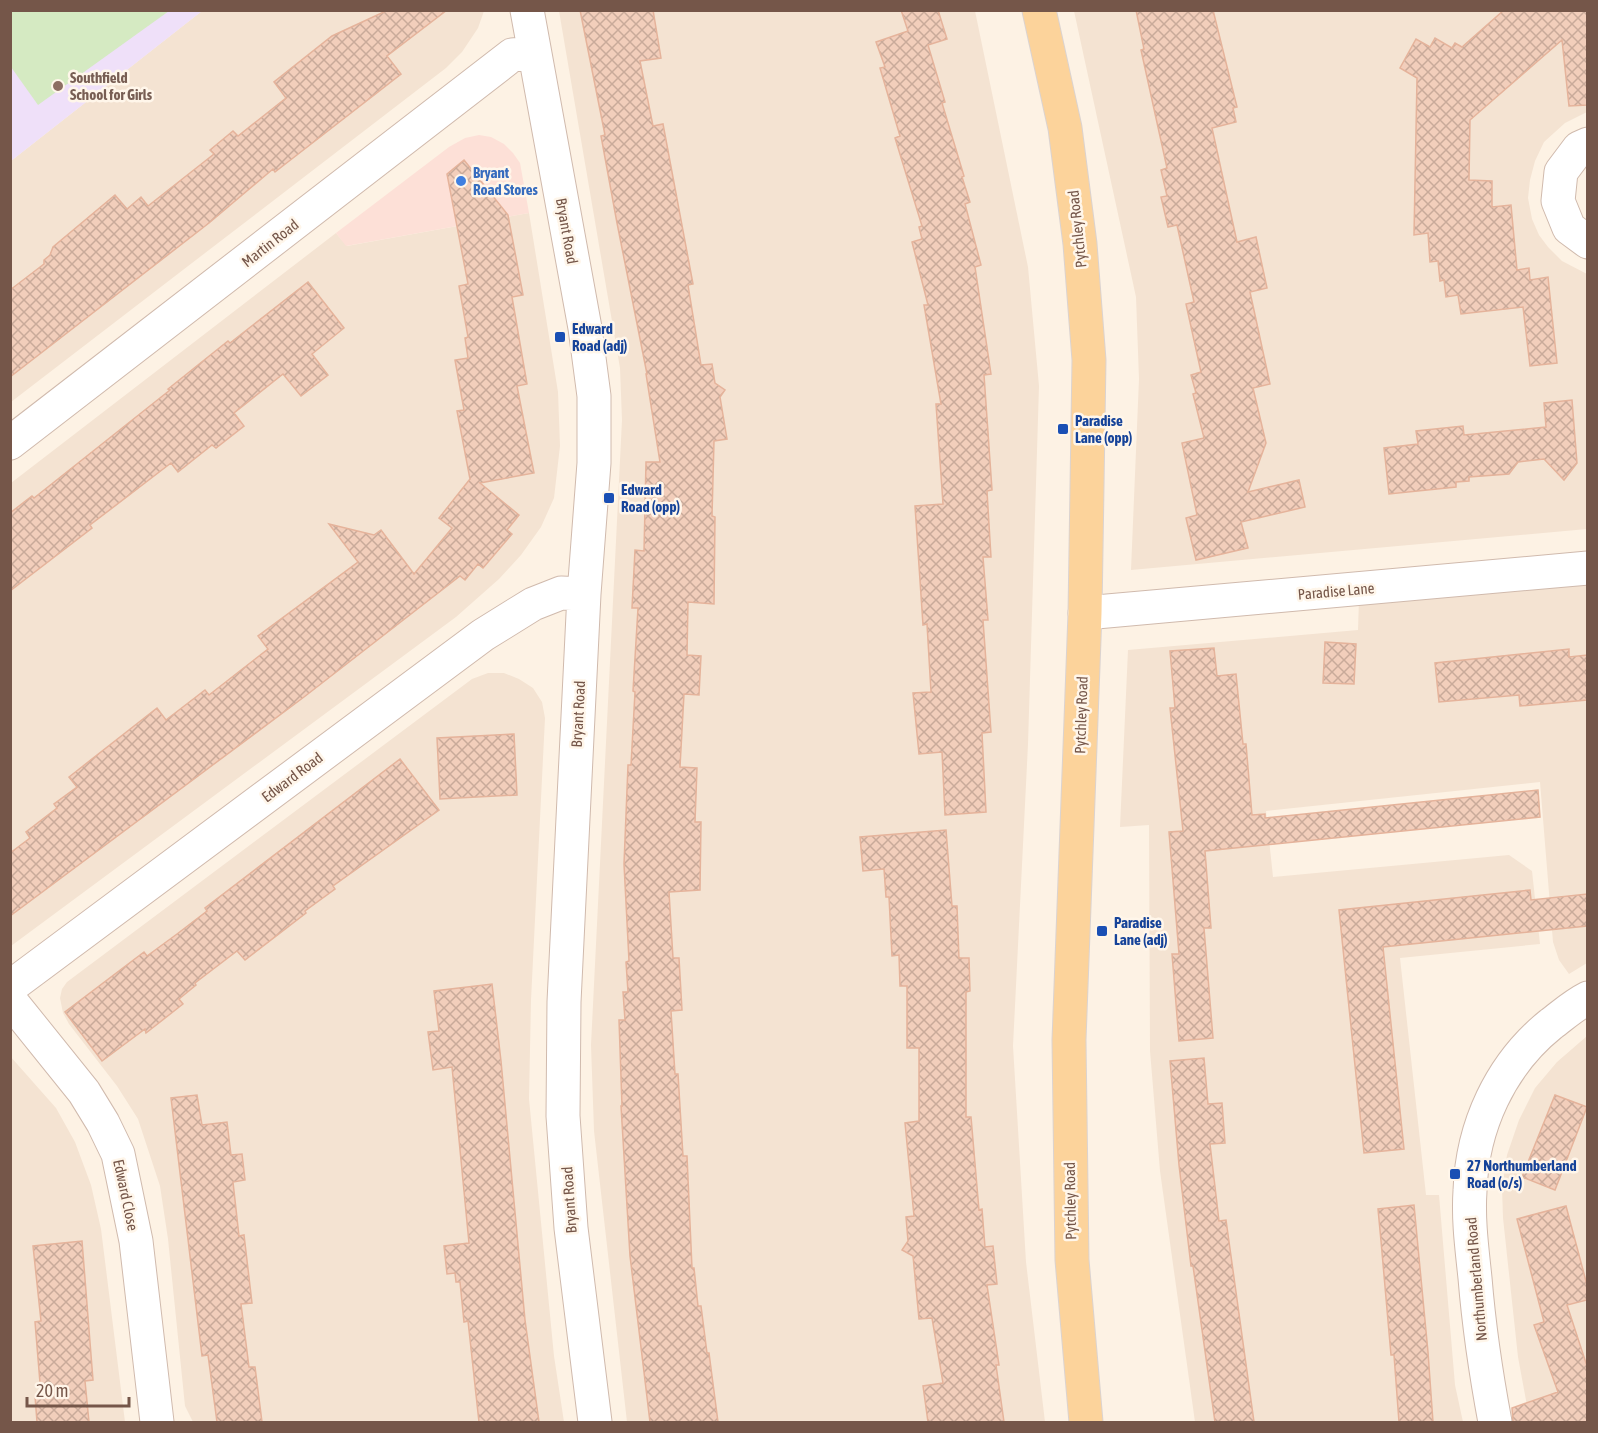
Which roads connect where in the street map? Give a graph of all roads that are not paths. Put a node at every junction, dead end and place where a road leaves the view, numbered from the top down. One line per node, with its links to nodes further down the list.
1 (527, 10): 3 (street, Bryant Road)
2 (1039, 10): 9 (main road, Pytchley Road)
3 (534, 53): 6 (street, Martin Road); 8 (street, Bryant Road)
4 (1587, 144): 5 (street)
5 (1587, 242)
6 (10, 443)
7 (1587, 568): 9 (street, Paradise Lane)
8 (584, 594): 10 (street, Edward Road); 14 (street, Bryant Road)
9 (1085, 613): 15 (main road, Pytchley Road)
10 (10, 987)
11 (1587, 998): 16 (street, Northumberland Road)
12 (10, 1000): 13 (street, Edward Close)
13 (157, 1422)
14 (595, 1422)
15 (1086, 1422)
16 (1495, 1422)

